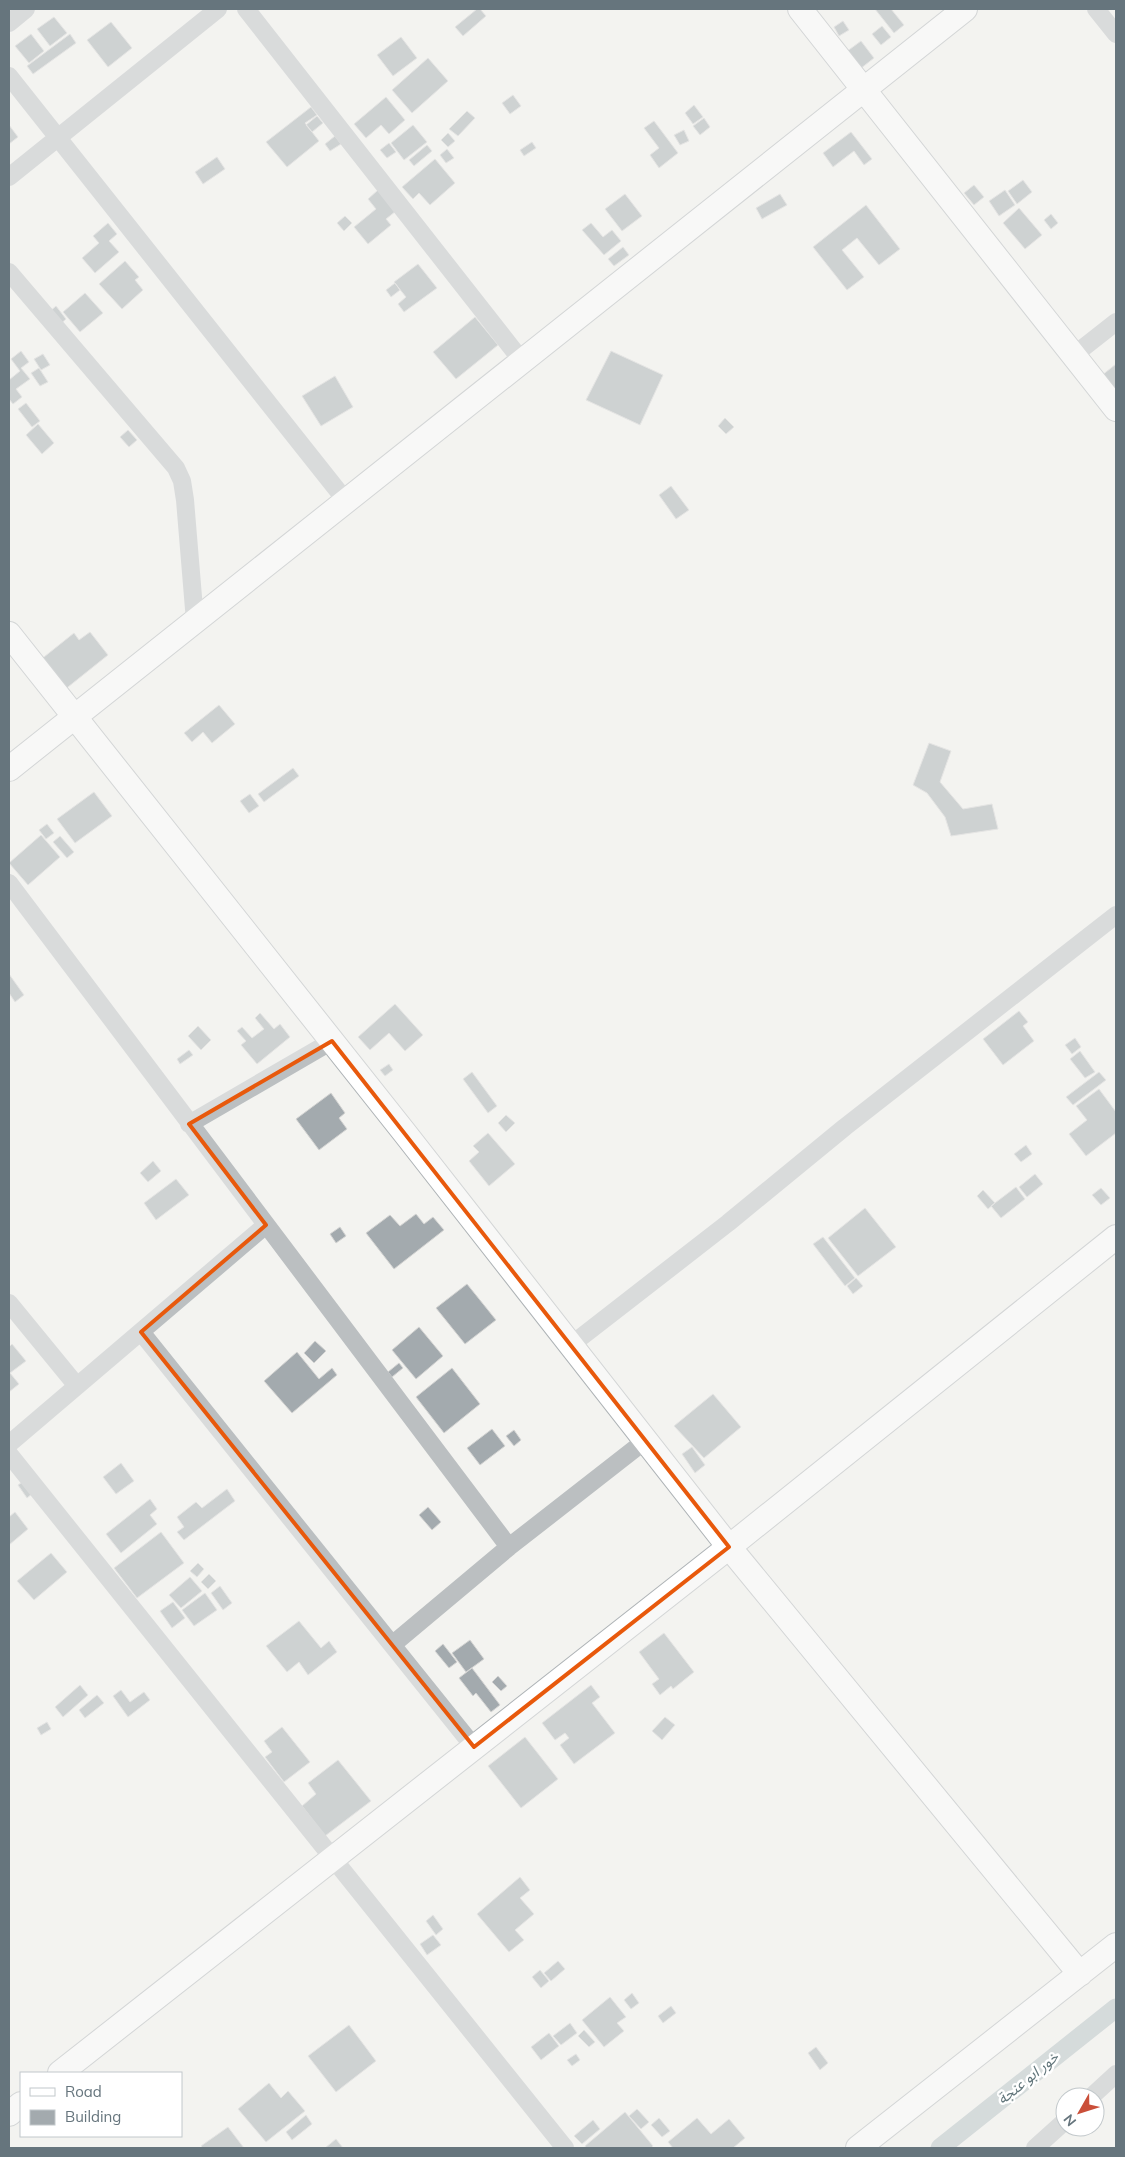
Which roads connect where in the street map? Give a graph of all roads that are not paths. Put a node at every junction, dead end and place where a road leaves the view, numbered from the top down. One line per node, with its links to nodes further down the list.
1 (26, 9): 7 (street)
2 (218, 9): 11 (street)
3 (246, 9): 16 (street)
4 (800, 9): 10 (street)
5 (965, 9): 10 (street)
6 (1096, 9): 8 (street)
7 (9, 23)
8 (1116, 34)
9 (9, 76): 11 (street)
10 (864, 89): 15 (street); 16 (street)
11 (58, 138): 12 (street); 18 (street)
12 (9, 177)
13 (9, 272): 19 (street)
14 (1116, 322): 15 (street)
15 (1074, 355): 17 (street)
16 (522, 360): 18 (street)
17 (1116, 409)
18 (346, 500): 19 (street)
19 (195, 621): 21 (street)
20 (9, 634): 21 (street)
21 (74, 717): 22 (street); 25 (street)
22 (9, 769)
23 (9, 883): 26 (street)
24 (1116, 915): 31 (street)
25 (332, 1040): 26 (street); 31 (street)
26 (189, 1124): 27 (street)
27 (266, 1225): 30 (street); 36 (street)
28 (1116, 1237): 37 (street)
29 (9, 1303): 32 (street)
30 (141, 1332): 32 (street); 38 (street)
31 (571, 1344): 33 (street)
32 (77, 1386): 34 (street)
33 (646, 1440): 36 (street); 37 (street)
34 (9, 1444)
35 (9, 1454): 40 (street)
36 (510, 1547): 38 (street)
37 (729, 1547): 39 (street); 42 (street)
38 (392, 1645): 39 (street)
39 (474, 1747): 40 (street)
40 (333, 1859): 43 (street); 49 (street)
41 (1116, 1945): 42 (street)
42 (1080, 1974): 50 (street)
43 (61, 2072)
44 (1116, 2074): 45 (street)
45 (1102, 2087)
46 (20, 2105): 47 (street)
47 (9, 2114)
48 (1055, 2130): 51 (street)
49 (565, 2148)
50 (858, 2148)
51 (1036, 2148)

